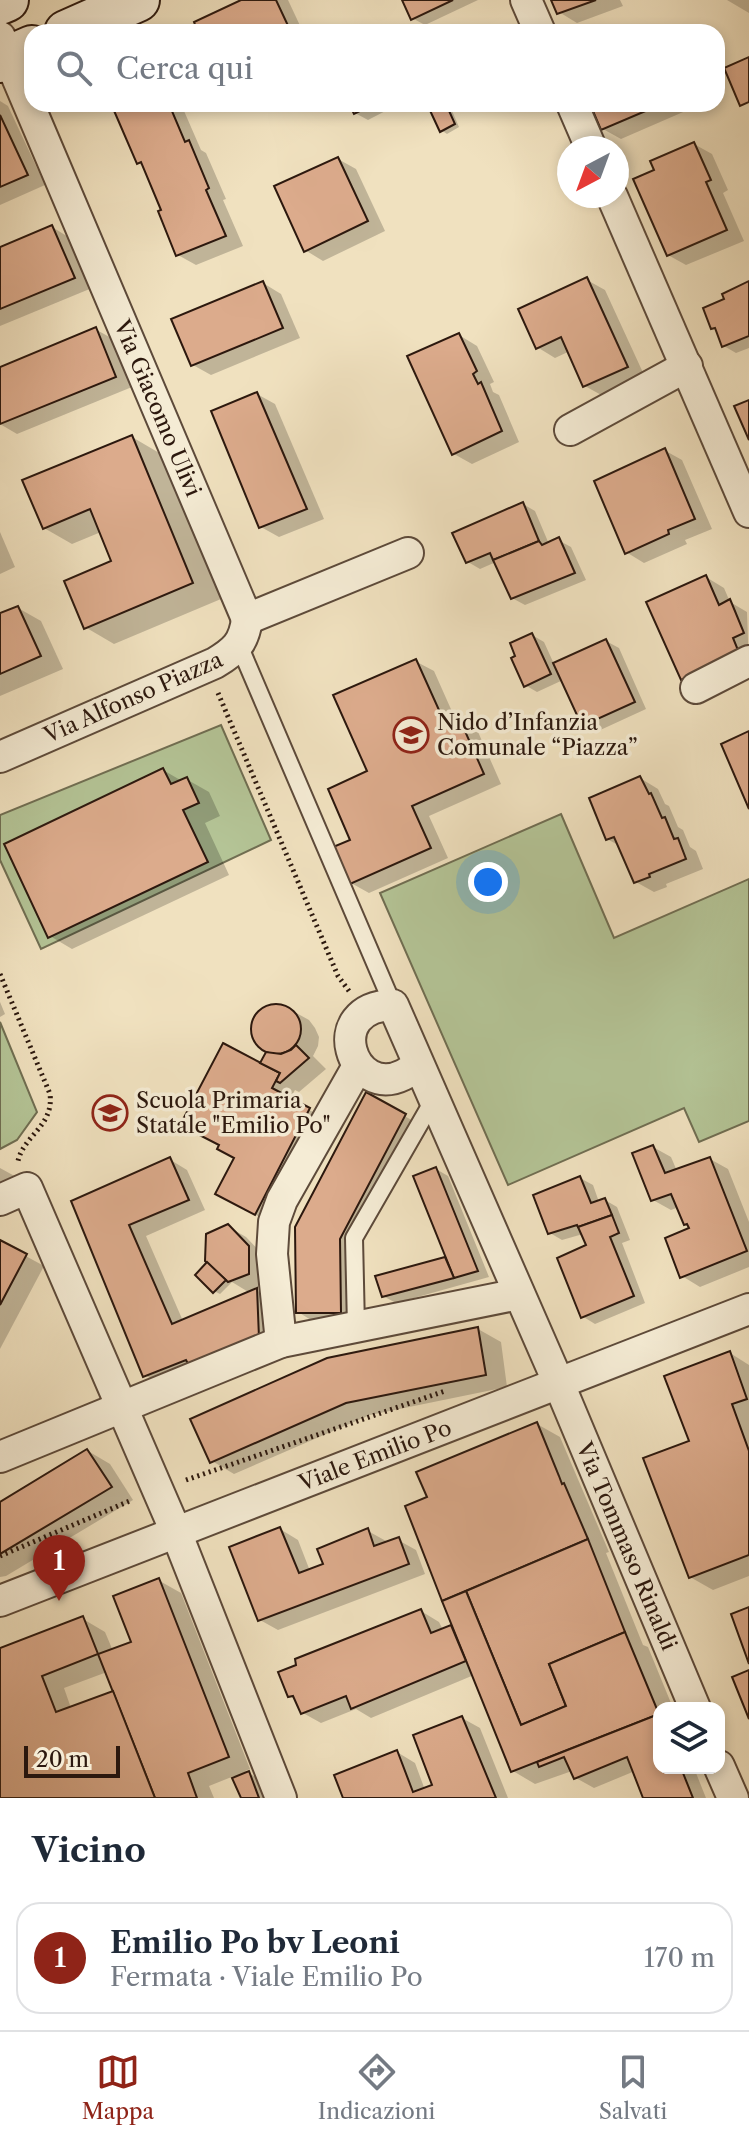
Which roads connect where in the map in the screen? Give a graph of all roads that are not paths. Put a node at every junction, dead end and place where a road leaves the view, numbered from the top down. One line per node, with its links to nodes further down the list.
1 (7, 0): 4 (street)
2 (138, 0): 5 (street)
3 (526, 0): 6 (street)
4 (0, 3)
5 (84, 24)
6 (536, 24)
7 (10, 51): 8 (street, Via Giacomo Ulivi)
8 (24, 86)
9 (34, 112): 17 (street, Via Giacomo Ulivi)
10 (575, 112): 11 (street)
11 (586, 136)
12 (617, 208): 13 (street)
13 (687, 366): 14 (street); 15 (street)
14 (570, 430)
15 (749, 512)
16 (408, 553): 17 (street)
17 (243, 632): 20 (street, Via Alfonso Piazza); 21 (lane)
18 (749, 661): 19 (street)
19 (696, 688)
20 (0, 757)
21 (378, 1009): 22 (street, Via Tommaso Rinaldi); 23 (street)
22 (418, 1064): 23 (street); 24 (street, Via Tommaso Rinaldi)
23 (358, 1066): 29 (street)
24 (434, 1099): 26 (street, Via Tommaso Rinaldi); 28 (lane)
25 (14, 1194): 31 (street)
26 (519, 1294): 28 (street); 30 (street, Via Tommaso Rinaldi)
27 (749, 1309): 30 (street, Viale Emilio Po)
28 (356, 1327): 29 (street)
29 (281, 1342): 31 (street)
30 (559, 1384): 33 (street, Viale Emilio Po); 35 (street, Via Tommaso Rinaldi)
31 (122, 1408): 32 (street); 33 (street)
32 (0, 1457)
33 (176, 1532): 34 (street, Viale Emilio Po); 37 (street)
34 (0, 1601)
35 (692, 1702)
36 (722, 1774): 38 (street)
37 (281, 1798)
38 (733, 1798)

